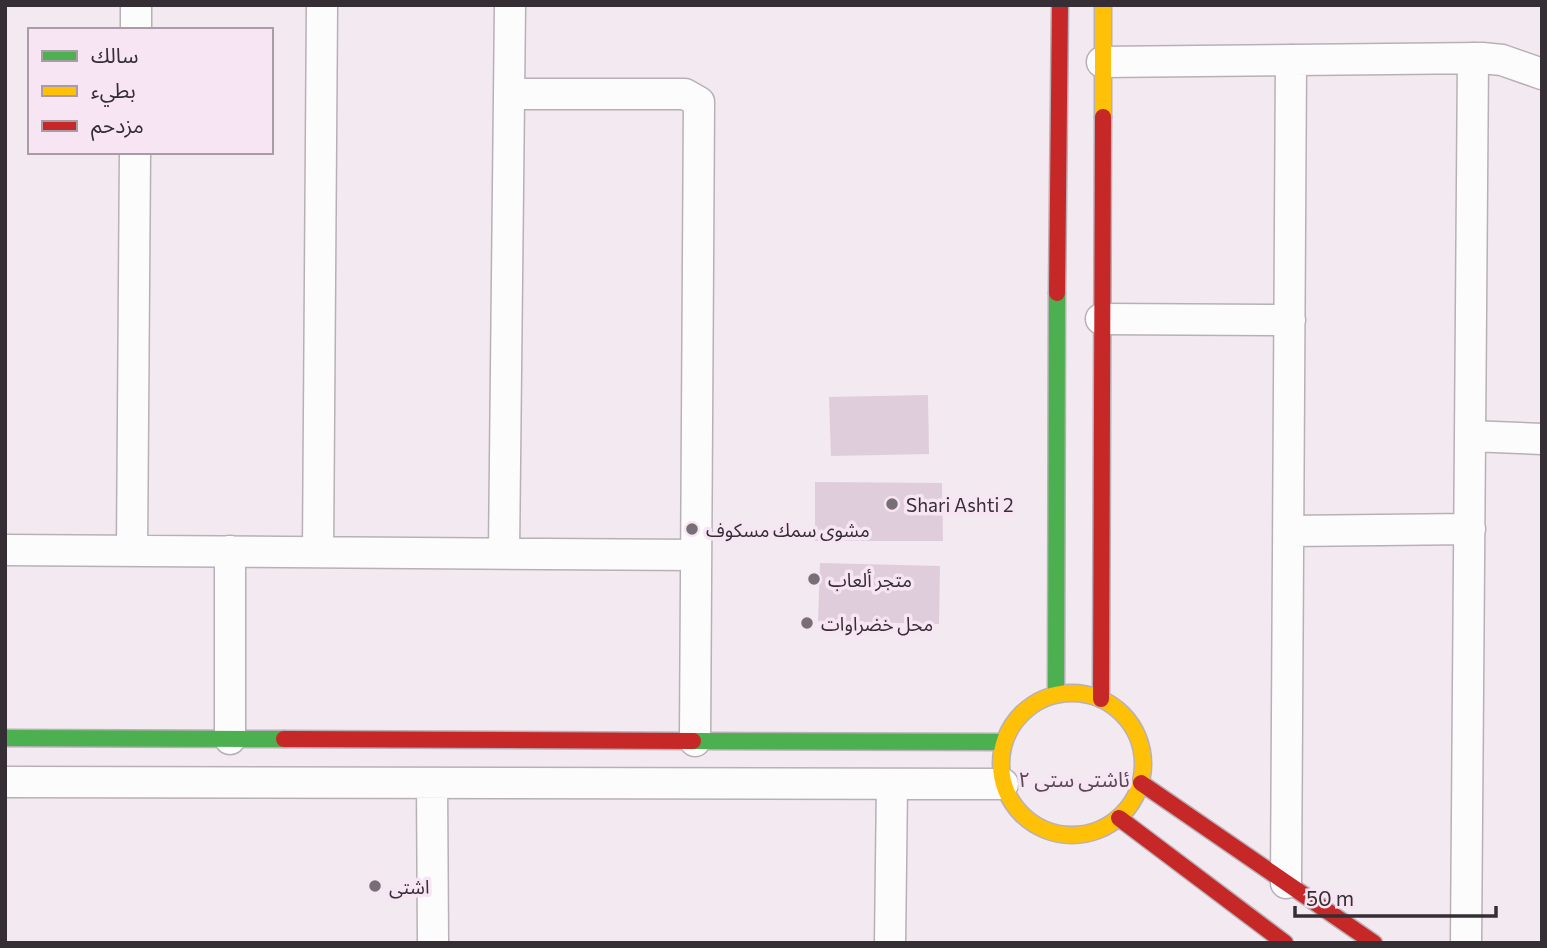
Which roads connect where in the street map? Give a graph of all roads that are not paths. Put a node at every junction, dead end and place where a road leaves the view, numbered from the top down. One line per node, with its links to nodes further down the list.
1 (136, 5): 6 (street)
2 (322, 5): 22 (street)
3 (510, 5): 11 (street)
4 (1060, 5): 25 (street)
5 (1103, 5): 9 (street)
6 (136, 28)
7 (1473, 58): 8 (street); 10 (street); 15 (street)
8 (1291, 60): 9 (street); 14 (street)
9 (1102, 62): 13 (street)
10 (1542, 74)
11 (509, 94): 23 (street); 24 (street)
12 (135, 154): 20 (street)
13 (1101, 319): 14 (street); 26 (street)
14 (1290, 320): 18 (street)
15 (1470, 436): 16 (street); 17 (street)
16 (1542, 439)
17 (1470, 529): 18 (street); 42 (street)
18 (1289, 531): 37 (street)
19 (5, 550): 20 (street)
20 (132, 551): 21 (street)
21 (230, 551): 22 (street); 28 (street)
22 (318, 552): 23 (street)
23 (504, 554): 24 (street)
24 (696, 555): 29 (street)
25 (1056, 694): 26 (street); 30 (street)
26 (1101, 699): 33 (street)
27 (5, 738): 28 (street)
28 (230, 738): 29 (street)
29 (695, 741): 30 (street)
30 (1003, 742): 35 (street)
31 (5, 782): 32 (street)
32 (432, 783): 34 (street); 38 (street)
33 (1141, 783): 36 (street); 37 (street)
34 (892, 784): 35 (street); 39 (street)
35 (1003, 784): 36 (street)
36 (1119, 818): 40 (street)
37 (1286, 883): 41 (street)
38 (433, 943)
39 (890, 943)
40 (1285, 943)
41 (1374, 943)
42 (1466, 943)

